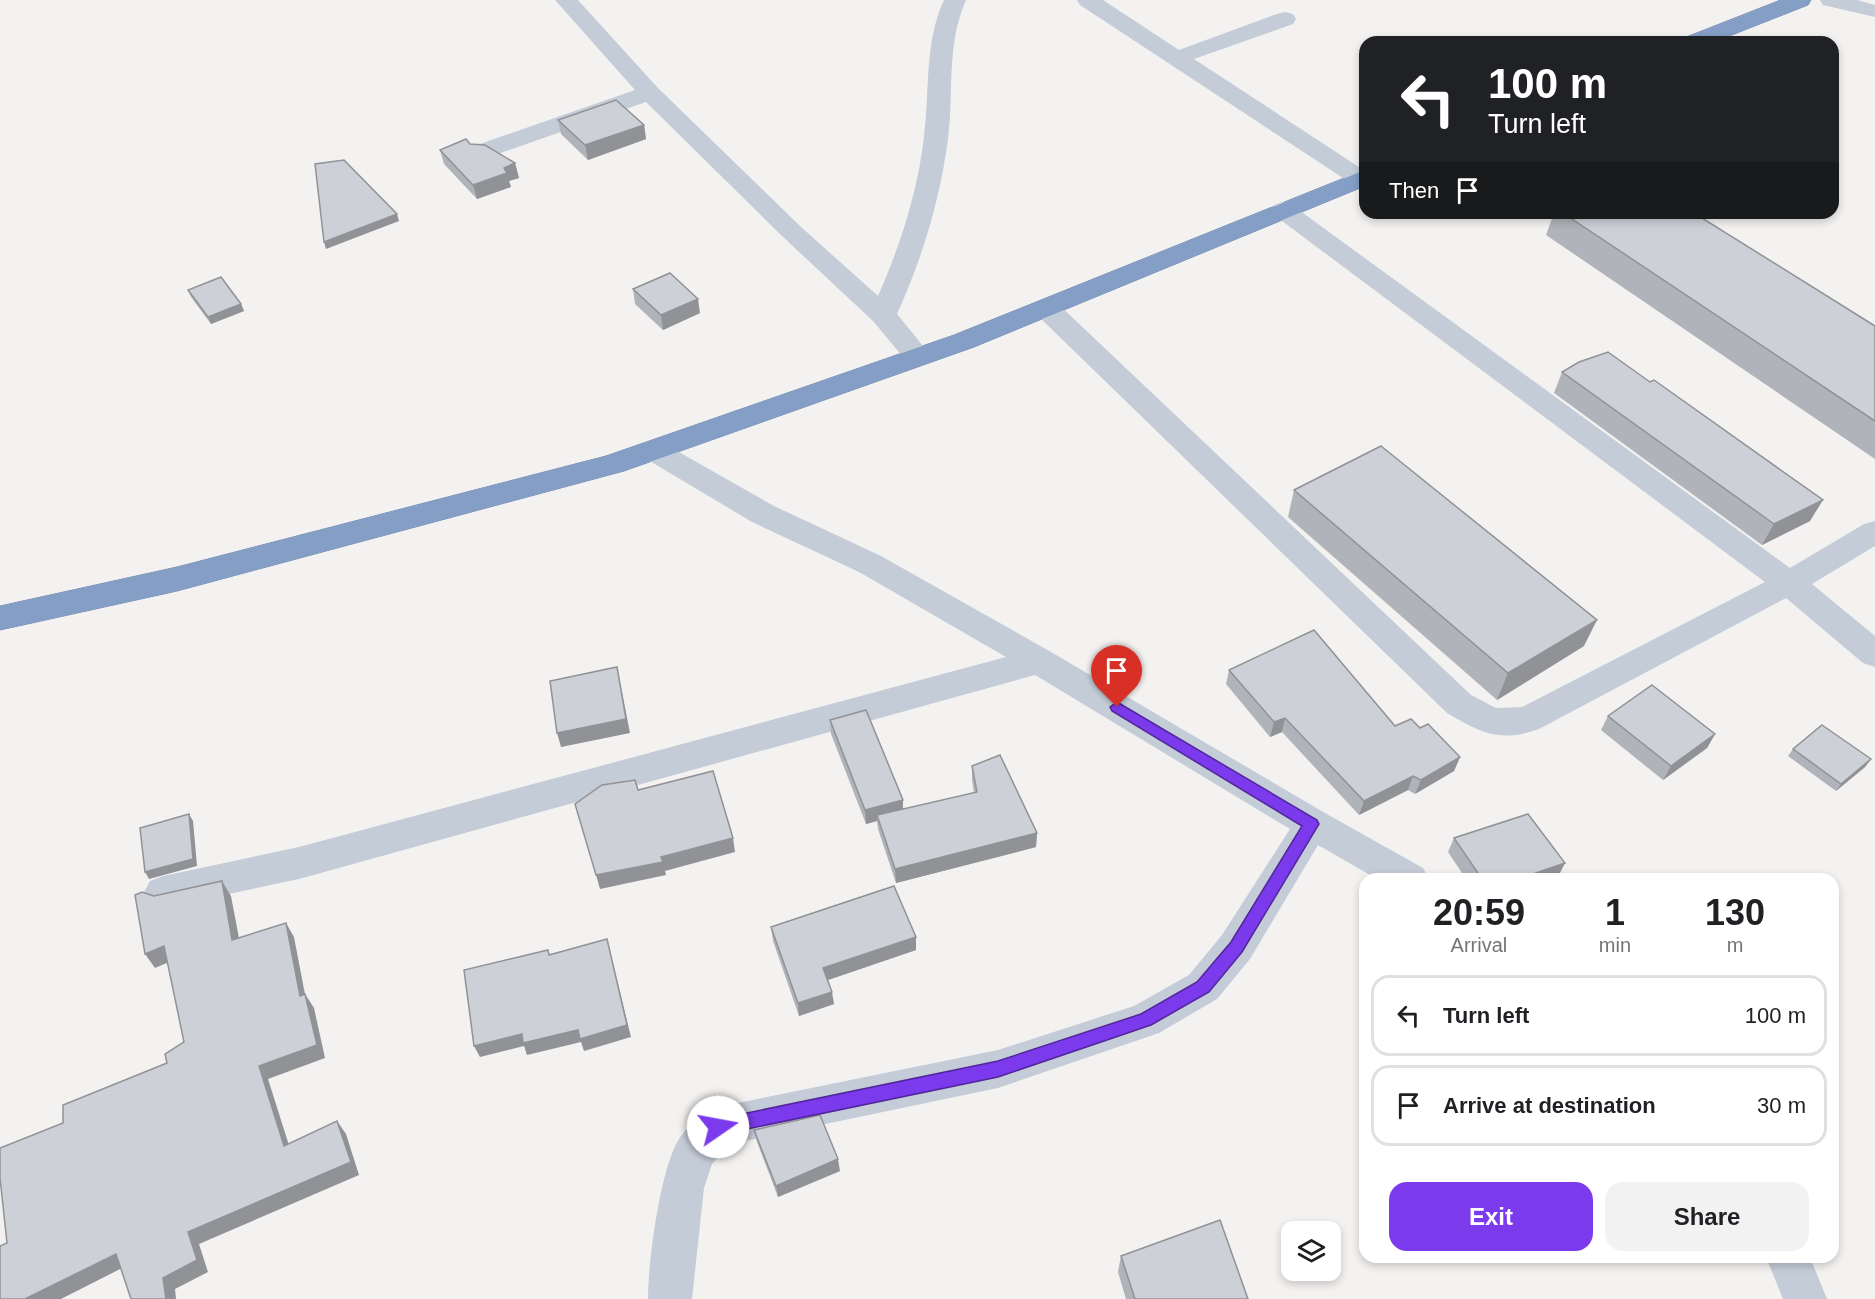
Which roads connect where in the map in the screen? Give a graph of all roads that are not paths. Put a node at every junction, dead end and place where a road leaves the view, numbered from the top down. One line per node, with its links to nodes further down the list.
1 (566, 0): 10 (street)
2 (955, 0): 16 (street)
3 (1088, 0): 9 (street)
4 (1800, 0): 8 (highway)
5 (1831, 0): 6 (street)
6 (1875, 11)
7 (1285, 19): 9 (street)
8 (1710, 36)
9 (1179, 57): 12 (street)
10 (650, 93): 11 (street); 16 (street)
11 (483, 151)
12 (1359, 175)
13 (1359, 180): 14 (highway)
14 (1283, 210): 15 (highway); 20 (street)
15 (1046, 308): 17 (highway); 20 (street)
16 (883, 315): 17 (street)
17 (918, 357): 18 (highway)
18 (653, 450): 21 (highway); 23 (street)
19 (1875, 532): 20 (street)
20 (1789, 584): 22 (street)
21 (0, 618)
22 (1875, 654)
23 (1039, 661): 24 (street); 26 (street)
24 (1312, 824): 25 (street); 28 (street)
25 (1399, 873)
26 (163, 892)
27 (1791, 1263): 29 (street)
28 (670, 1299)
29 (1806, 1299)

